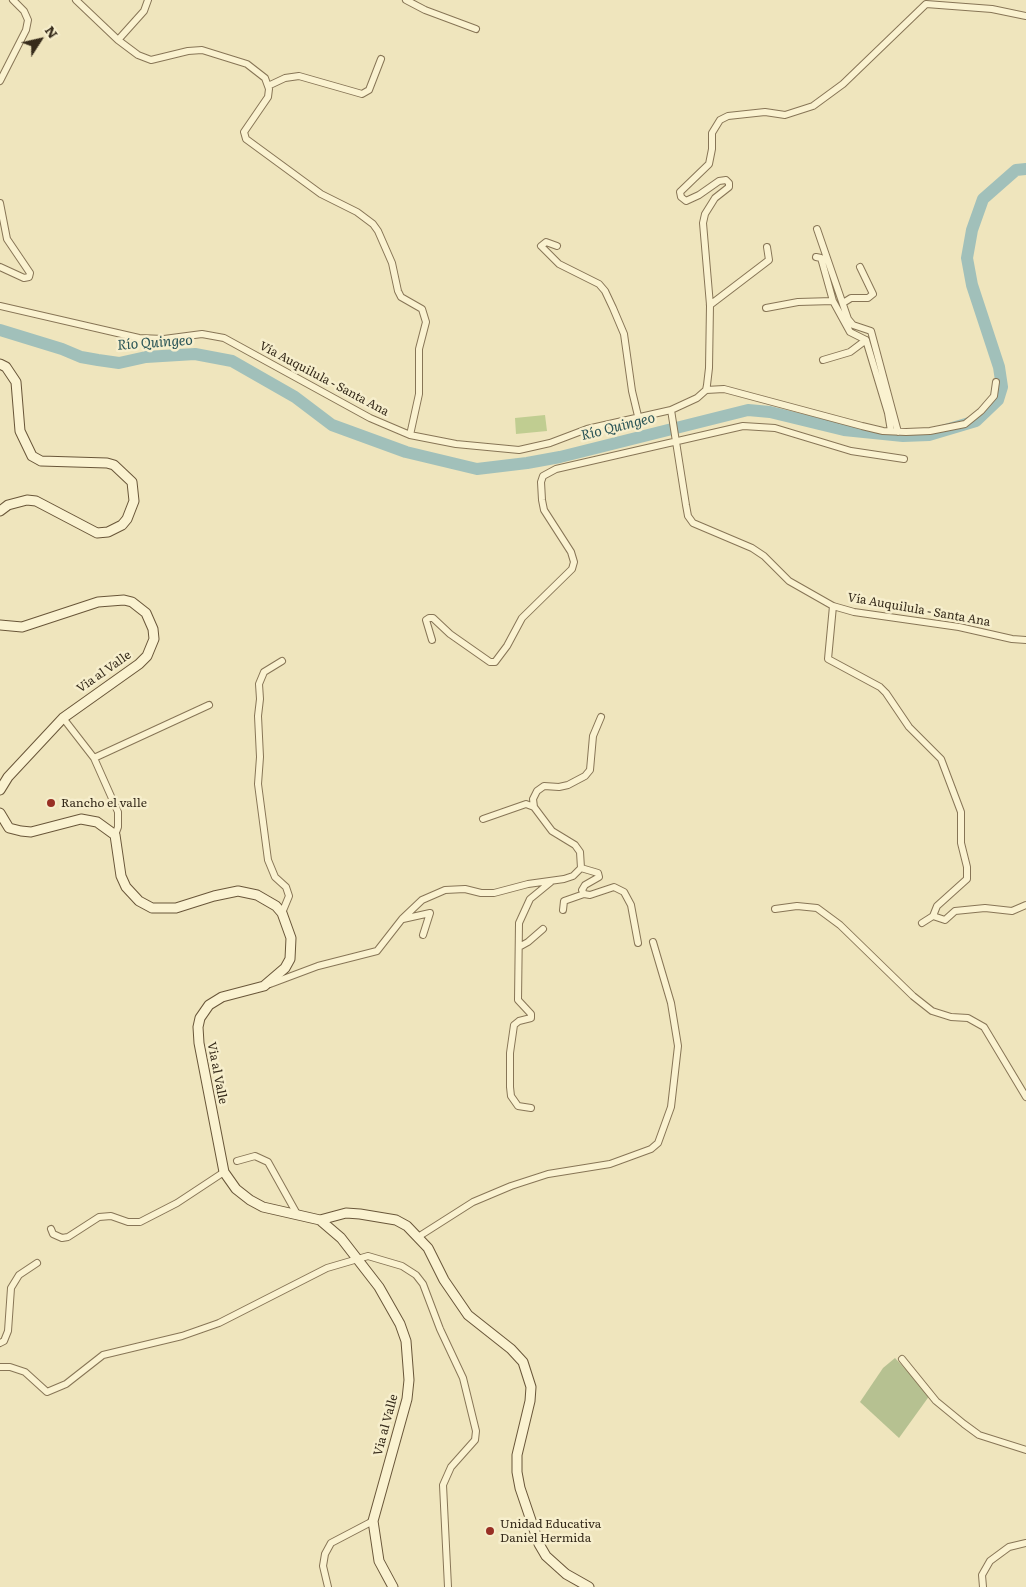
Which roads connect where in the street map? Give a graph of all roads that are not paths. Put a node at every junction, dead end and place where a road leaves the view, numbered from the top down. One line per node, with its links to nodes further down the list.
1 (13, 0): 9 (street)
2 (76, 0): 7 (street)
3 (148, 0): 7 (street)
4 (406, 0): 6 (street)
5 (1026, 16): 20 (street)
6 (476, 29)
7 (118, 40): 10 (street)
8 (381, 59): 10 (street)
9 (0, 81)
10 (268, 86): 31 (street)
11 (0, 203): 16 (street)
12 (817, 229): 19 (street)
13 (557, 246): 29 (street)
14 (767, 246): 20 (street)
15 (816, 257): 18 (street)
16 (0, 267)
17 (860, 267): 19 (street)
18 (832, 301): 22 (street); 23 (street)
19 (842, 303): 30 (street)
20 (710, 305): 27 (street)
21 (0, 306): 31 (street, Vía Auquilula - Santa Ana)
22 (766, 308)
23 (866, 340): 24 (street); 30 (street)
24 (823, 360)
25 (0, 364): 34 (main road)
26 (996, 382): 30 (street)
27 (706, 390): 28 (street); 30 (street)
28 (671, 413): 29 (street, Vía Auquilula - Santa Ana); 32 (street, Vía Auquilula - Santa Ana)
29 (638, 416): 31 (street, Vía Auquilula - Santa Ana)
30 (894, 432)
31 (410, 435)
32 (674, 439): 33 (street); 35 (street, Vía Auquilula - Santa Ana); 37 (street)
33 (904, 458)
34 (0, 511)
35 (833, 606): 38 (street, Vía Auquilula - Santa Ana); 56 (street)
36 (0, 625): 41 (main road, Via al Valle)
37 (432, 640)
38 (1026, 640)
39 (282, 661): 55 (street)
40 (209, 705): 43 (street)
41 (63, 718): 43 (street); 44 (main road, Via al Valle)
42 (602, 718): 45 (street)
43 (94, 758): 48 (street)
44 (0, 790)
45 (534, 807): 47 (street); 49 (street)
46 (0, 813): 48 (main road)
47 (483, 820)
48 (115, 835): 55 (main road)
49 (581, 868): 50 (street); 51 (street)
50 (553, 880): 57 (street); 63 (street)
51 (584, 894): 53 (street); 62 (street)
52 (1026, 904): 56 (street)
53 (563, 910)
54 (775, 910): 65 (street)
55 (282, 913): 64 (main road, Via al Valle)
56 (933, 916): 58 (street)
57 (402, 920): 60 (street); 64 (street)
58 (922, 923)
59 (543, 929): 63 (street)
60 (423, 935)
61 (653, 942): 72 (street)
62 (638, 944)
63 (518, 947): 66 (street)
64 (264, 986): 68 (main road, Via al Valle)
65 (1026, 1097)
66 (531, 1108)
67 (237, 1161): 69 (street)
68 (224, 1172): 69 (main road, Via al Valle); 71 (street)
69 (296, 1214): 70 (main road, Via al Valle)
70 (320, 1220): 72 (main road); 73 (main road, Via al Valle)
71 (51, 1229)
72 (418, 1237): 84 (main road)
73 (357, 1258): 77 (street); 79 (main road, Via al Valle); 83 (street)
74 (37, 1263): 75 (street)
75 (0, 1343)
76 (902, 1359): 78 (street)
77 (0, 1367)
78 (1026, 1450)
79 (373, 1521): 81 (street); 82 (main road)
80 (1026, 1542): 85 (street)
81 (328, 1587)
82 (393, 1587)
83 (448, 1587)
84 (589, 1587)
85 (982, 1587)

